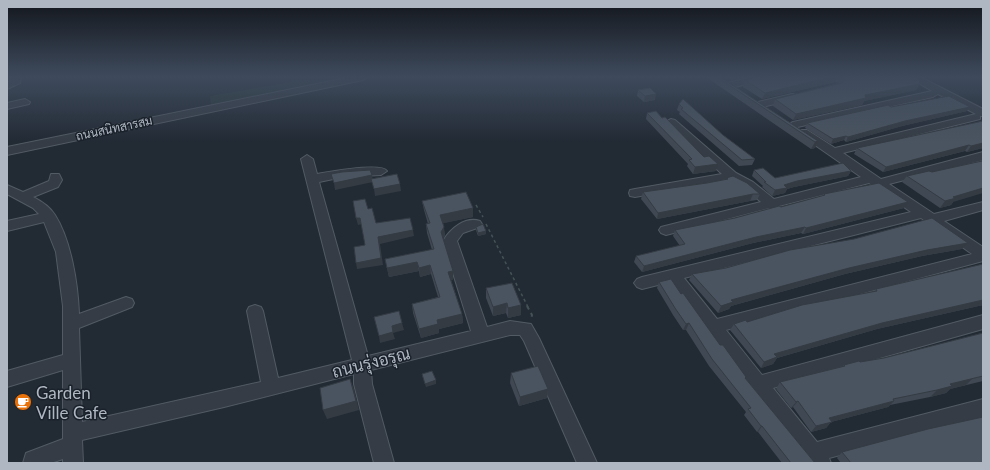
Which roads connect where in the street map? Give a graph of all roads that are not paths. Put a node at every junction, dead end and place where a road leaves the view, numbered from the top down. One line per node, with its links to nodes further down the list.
1 (257, 99): 12 (street, ถนนสนิทสารสม)
2 (754, 99): 7 (street)
3 (784, 99): 7 (street)
4 (911, 99): 11 (street)
5 (950, 99): 9 (street)
6 (25, 102): 8 (street)
7 (762, 104): 11 (street)
8 (7, 106)
9 (980, 115): 13 (street)
10 (672, 122): 17 (street)
11 (793, 125): 13 (street)
12 (7, 151)
13 (834, 152): 20 (street)
14 (983, 156): 20 (street)
15 (307, 159): 19 (street)
16 (381, 171): 19 (street)
17 (732, 176): 22 (street); 24 (street)
18 (55, 177): 23 (street)
19 (313, 179): 41 (street)
20 (876, 180): 24 (street); 27 (street)
21 (7, 189): 23 (street)
22 (635, 193)
23 (22, 197): 26 (street)
24 (773, 205): 30 (street)
25 (983, 206): 27 (street)
26 (49, 216): 29 (street); 37 (street)
27 (928, 216): 31 (street); 32 (street)
28 (475, 224): 39 (street)
29 (7, 226)
30 (666, 230)
31 (983, 255): 38 (street)
32 (673, 275): 33 (street); 38 (street)
33 (642, 283)
34 (126, 303): 37 (street)
35 (255, 311): 44 (street)
36 (983, 322): 43 (street)
37 (71, 324): 40 (street)
38 (712, 327): 43 (street)
39 (481, 335): 41 (street, ถนนรุ่งอรุณ); 50 (street, ถนนรุ่งอรุณ)
40 (72, 360): 42 (street); 46 (street)
41 (362, 364): 44 (street, ถนนรุ่งอรุณ); 49 (street)
42 (7, 379)
43 (758, 384): 47 (street)
44 (271, 387): 46 (street, ถนนรุ่งอรุณ)
45 (983, 408): 47 (street)
46 (73, 447): 48 (street, ถนนรุ่งอรุณ)
47 (816, 458)
48 (30, 462)
49 (384, 463)
50 (587, 463)

